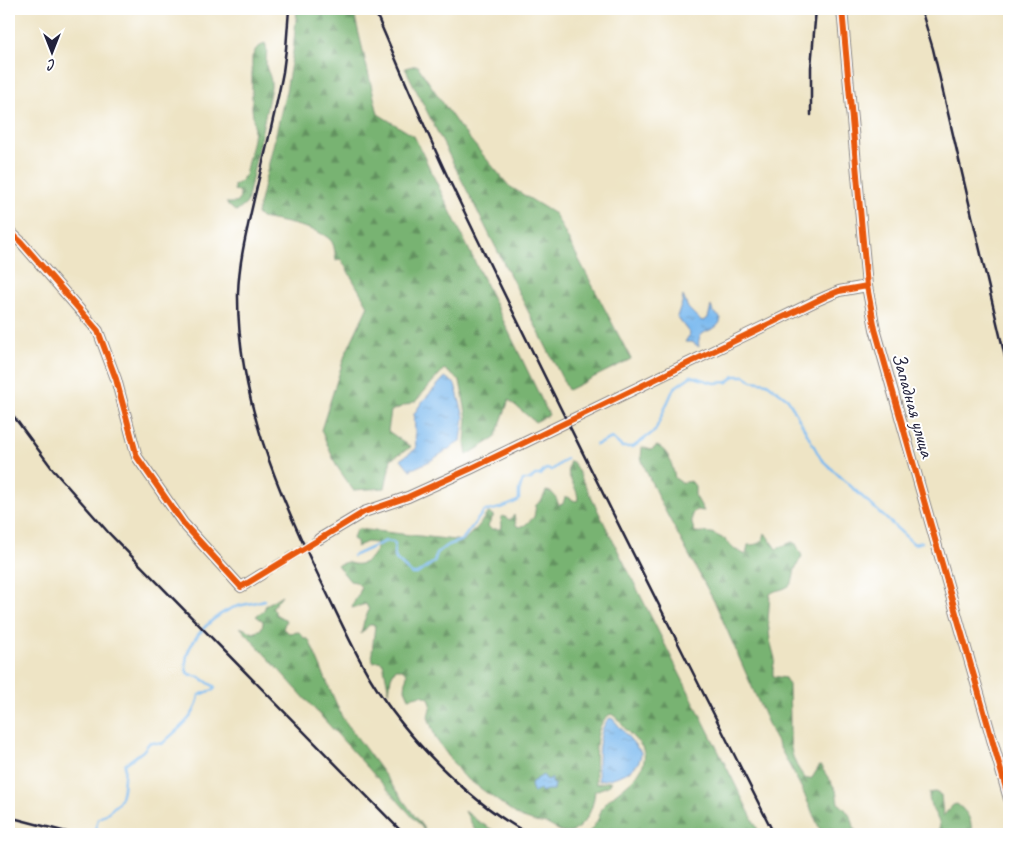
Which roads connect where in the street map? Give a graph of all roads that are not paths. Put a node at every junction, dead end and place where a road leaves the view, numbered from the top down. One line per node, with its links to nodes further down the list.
1 (842, 9): 3 (street, Западная улица)
2 (9, 231): 5 (street)
3 (867, 286): 4 (street); 6 (street, Западная улица)
4 (319, 539)
5 (262, 574)
6 (1009, 799)

